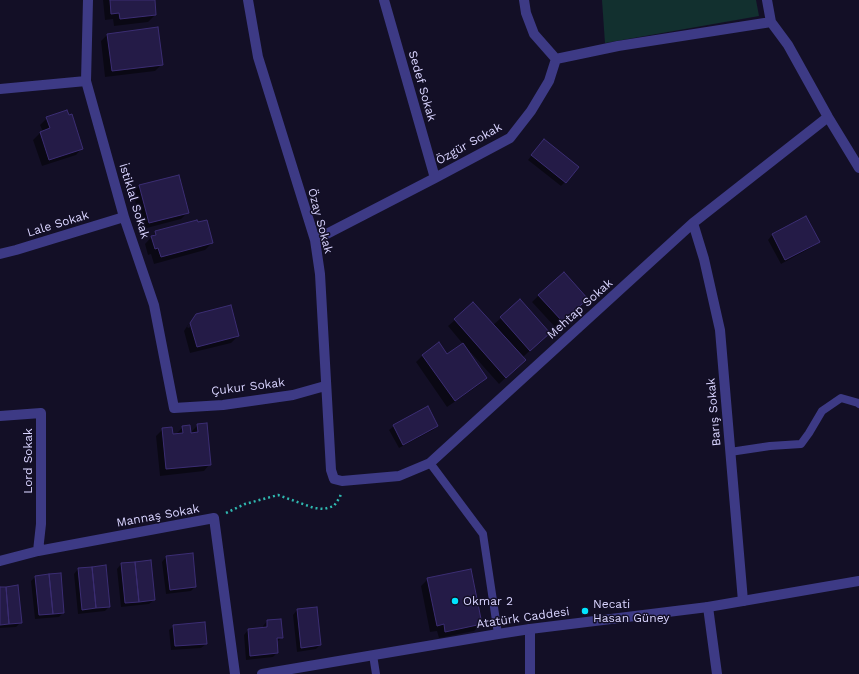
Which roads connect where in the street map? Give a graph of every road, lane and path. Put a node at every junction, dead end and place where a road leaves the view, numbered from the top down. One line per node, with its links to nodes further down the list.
1 (88, 0): 8 (street, İstiklal Sokak)
2 (248, 0): 15 (street, Özay Sokak)
3 (384, 0): 12 (street, Sedef Sokak)
4 (524, 0): 7 (street)
5 (767, 0): 6 (street)
6 (771, 22): 7 (street); 10 (street)
7 (556, 59): 12 (street, Özgür Sokak)
8 (86, 81): 9 (street); 13 (street, İstiklal Sokak)
9 (0, 89)
10 (828, 117): 11 (street); 14 (street, Mehtap Sokak)
11 (859, 168)
12 (435, 178): 15 (street, Özgür Sokak)
13 (124, 217): 16 (street, Lale Sokak); 19 (street, İstiklal Sokak)
14 (693, 223): 21 (street, Barış Sokak); 22 (street, Mehtap Sokak)
15 (315, 240): 17 (street, Özay Sokak)
16 (0, 254)
17 (325, 386): 19 (street, Çukur Sokak); 23 (street, Özay Sokak)
18 (859, 404): 21 (lane)
19 (174, 408)
20 (0, 416): 25 (street, Lord Sokak)
21 (730, 452): 28 (street, Barış Sokak)
22 (430, 463): 23 (street, Mehtap Sokak); 31 (lane)
23 (338, 480): 24 (path)
24 (214, 518): 25 (street, Mannaş Sokak); 33 (street, Mannaş Sokak)
25 (38, 551): 26 (street, Mannaş Sokak)
26 (0, 561)
27 (859, 581): 28 (street, Atatürk Caddesi)
28 (743, 601): 29 (street, Atatürk Caddesi)
29 (708, 607): 30 (street, Atatürk Caddesi); 37 (street)
30 (530, 629): 31 (street, Atatürk Caddesi); 36 (street)
31 (498, 634): 32 (street, Atatürk Caddesi)
32 (373, 655): 34 (street, Atatürk Caddesi); 35 (lane)
33 (235, 674)
34 (262, 674)
35 (376, 674)
36 (530, 674)
37 (717, 674)

